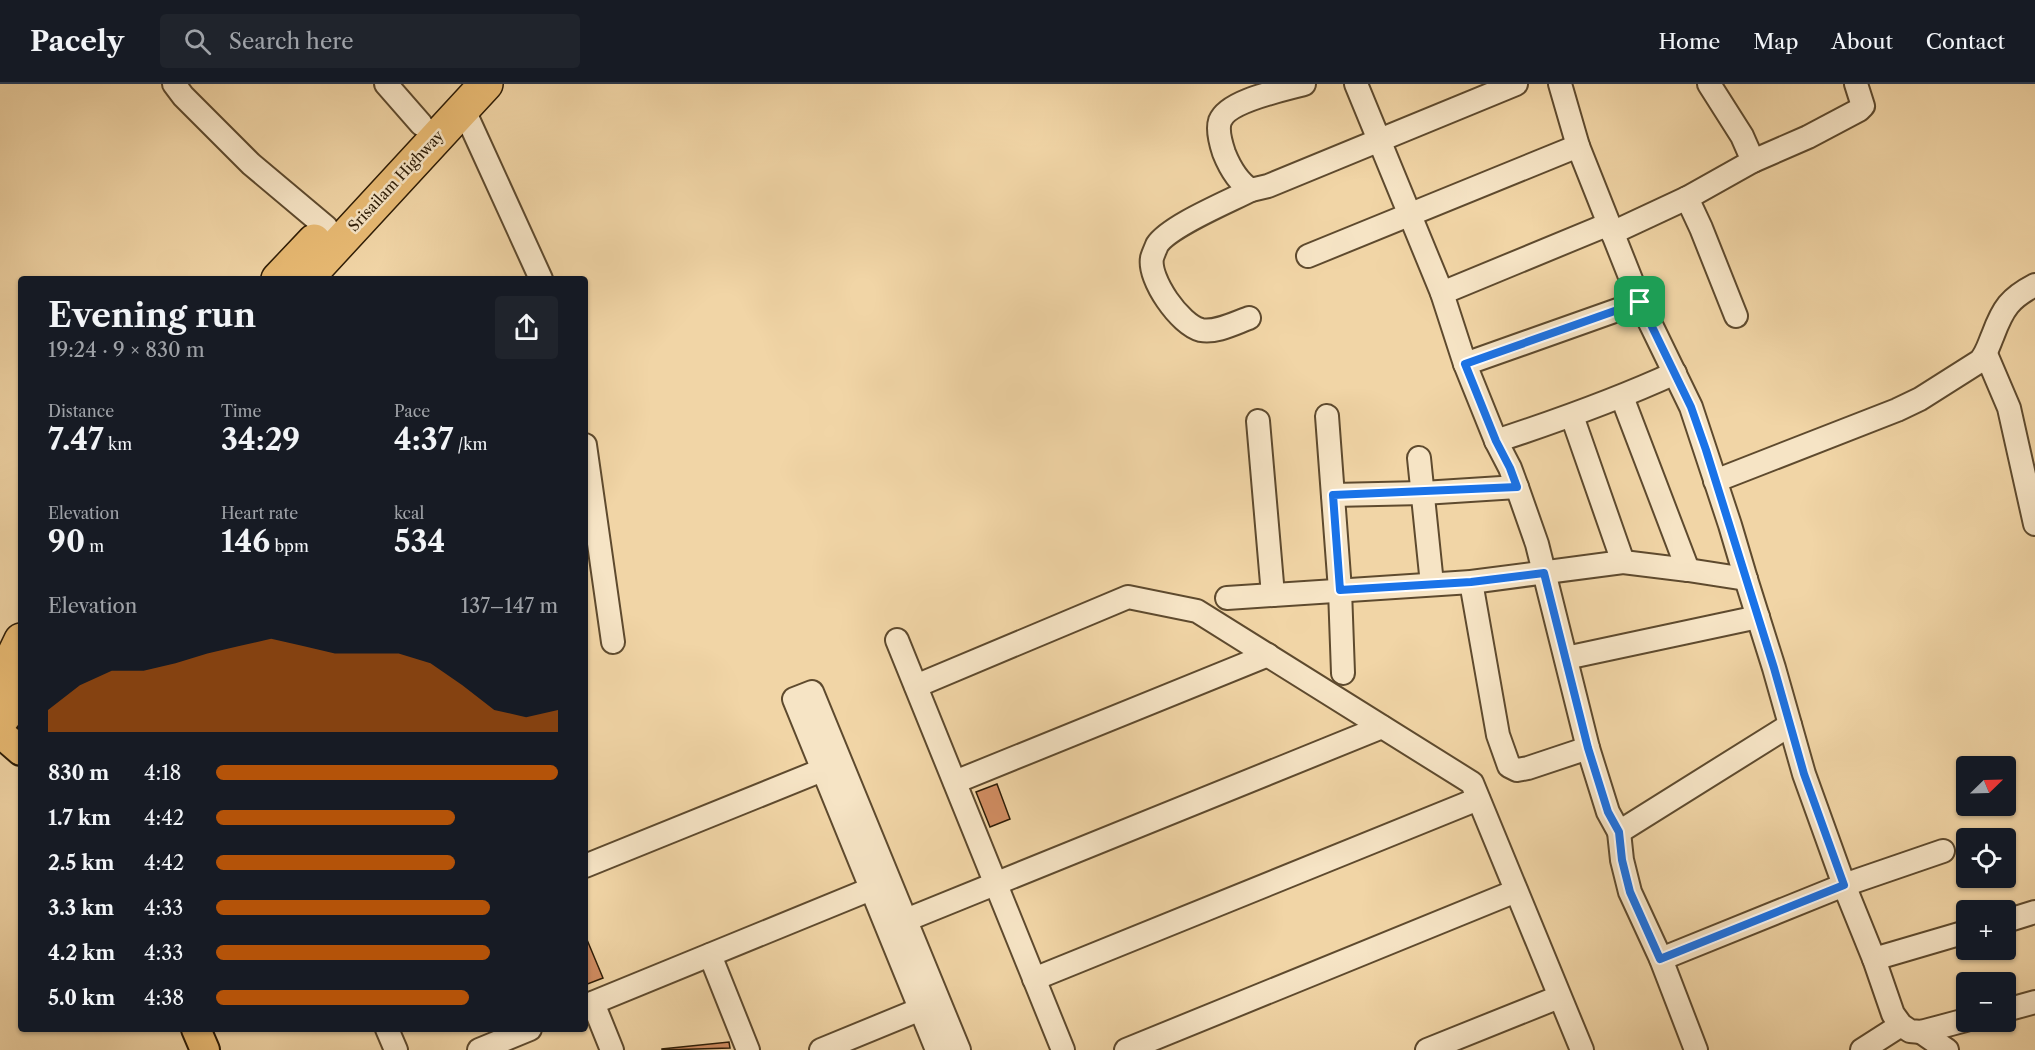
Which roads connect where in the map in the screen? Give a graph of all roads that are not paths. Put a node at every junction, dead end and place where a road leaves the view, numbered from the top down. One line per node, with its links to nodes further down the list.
1 (174, 84): 19 (street)
2 (386, 84): 12 (street)
3 (486, 84): 11 (highway, Srisailam Highway)
4 (1304, 84): 16 (street)
5 (1356, 84): 13 (street)
6 (1516, 84): 10 (street)
7 (1560, 84): 14 (street)
8 (1709, 84): 15 (street)
9 (1856, 84): 15 (street)
10 (1480, 91): 13 (street)
11 (461, 96): 12 (highway, Srisailam Highway); 23 (highway, Srisailam Highway); 24 (street)
12 (421, 124): 19 (highway, Srisailam Highway)
13 (1378, 139): 16 (street); 18 (street)
14 (1578, 146): 18 (street); 20 (street)
15 (1754, 161): 17 (street)
16 (1251, 190): 29 (street)
17 (1687, 198): 20 (street); 28 (street)
18 (1410, 216): 21 (street); 26 (street)
19 (326, 227): 22 (highway, Srisailam Highway)
20 (1610, 228): 26 (street); 27 (street)
21 (1308, 256)
22 (281, 276)
23 (309, 276)
24 (540, 276)
25 (2035, 285): 30 (street)
26 (1442, 293): 31 (street)
27 (1640, 302): 31 (street); 32 (street)
28 (1736, 316)
29 (1249, 318)
30 (1986, 354): 40 (street); 44 (street)
31 (1465, 364): 37 (street)
32 (1675, 373): 33 (street); 40 (street)
33 (1622, 397): 35 (street); 46 (street)
34 (1327, 416): 43 (street)
35 (1572, 416): 37 (street); 45 (street)
36 (1258, 421): 52 (street)
37 (1496, 441): 41 (street)
38 (1419, 458): 42 (street)
39 (588, 466): 56 (street)
40 (1715, 481): 48 (street)
41 (1517, 487): 42 (street); 47 (street)
42 (1423, 493): 43 (street); 50 (street)
43 (1333, 495): 51 (street)
44 (2035, 524)
45 (1623, 562): 46 (street); 47 (street)
46 (1689, 570): 48 (street)
47 (1544, 573): 49 (street); 58 (street)
48 (1746, 579): 54 (street)
49 (1471, 582): 50 (street); 66 (street)
50 (1432, 584): 51 (street)
51 (1340, 590): 52 (street); 60 (street)
52 (1273, 595): 53 (street)
53 (1227, 598)
54 (1758, 617): 58 (street); 63 (street)
55 (897, 640): 61 (street)
56 (613, 642)
57 (1268, 655): 61 (street); 64 (street); 68 (street)
58 (1566, 658): 66 (street)
59 (10, 668): 62 (highway)
60 (1343, 673)
61 (916, 686): 68 (street)
62 (0, 721)
63 (1790, 725): 70 (street); 75 (street)
64 (1382, 727): 69 (street); 73 (street)
65 (0, 734): 67 (main road)
66 (1588, 748): 70 (street)
67 (18, 749)
68 (955, 782): 73 (street)
69 (1478, 799): 76 (street); 84 (street)
70 (1619, 832): 82 (street)
71 (1943, 850): 75 (street)
72 (588, 865): 74 (street)
73 (996, 884): 79 (street); 84 (street)
74 (880, 885): 79 (street); 81 (street); 88 (street)
75 (1844, 885): 82 (street); 83 (street)
76 (1516, 891): 85 (street); 104 (street)
77 (2035, 912): 78 (street)
78 (2016, 918)
79 (906, 920): 88 (street)
80 (1956, 935): 83 (street)
81 (710, 955): 87 (street); 99 (street)
82 (1660, 959): 107 (street)
83 (1874, 959): 91 (street)
84 (1034, 979): 103 (street)
85 (1559, 997): 105 (street); 106 (street)
86 (2035, 1002): 89 (street)
87 (589, 1005): 98 (street)
88 (930, 1005): 100 (street); 101 (street); 102 (street)
89 (2016, 1007)
90 (1956, 1021): 91 (street)
91 (1911, 1028): 108 (street); 109 (street)
92 (197, 1032): 95 (main road)
93 (388, 1032): 96 (street)
94 (523, 1032): 97 (street)
95 (205, 1050)
96 (396, 1050)
97 (479, 1050)
98 (612, 1050)
99 (748, 1050)
100 (821, 1050)
101 (937, 1050)
102 (959, 1050)
103 (1063, 1050)
104 (1126, 1050)
105 (1427, 1050)
106 (1581, 1050)
107 (1696, 1050)
108 (1862, 1050)
109 (1947, 1050)

